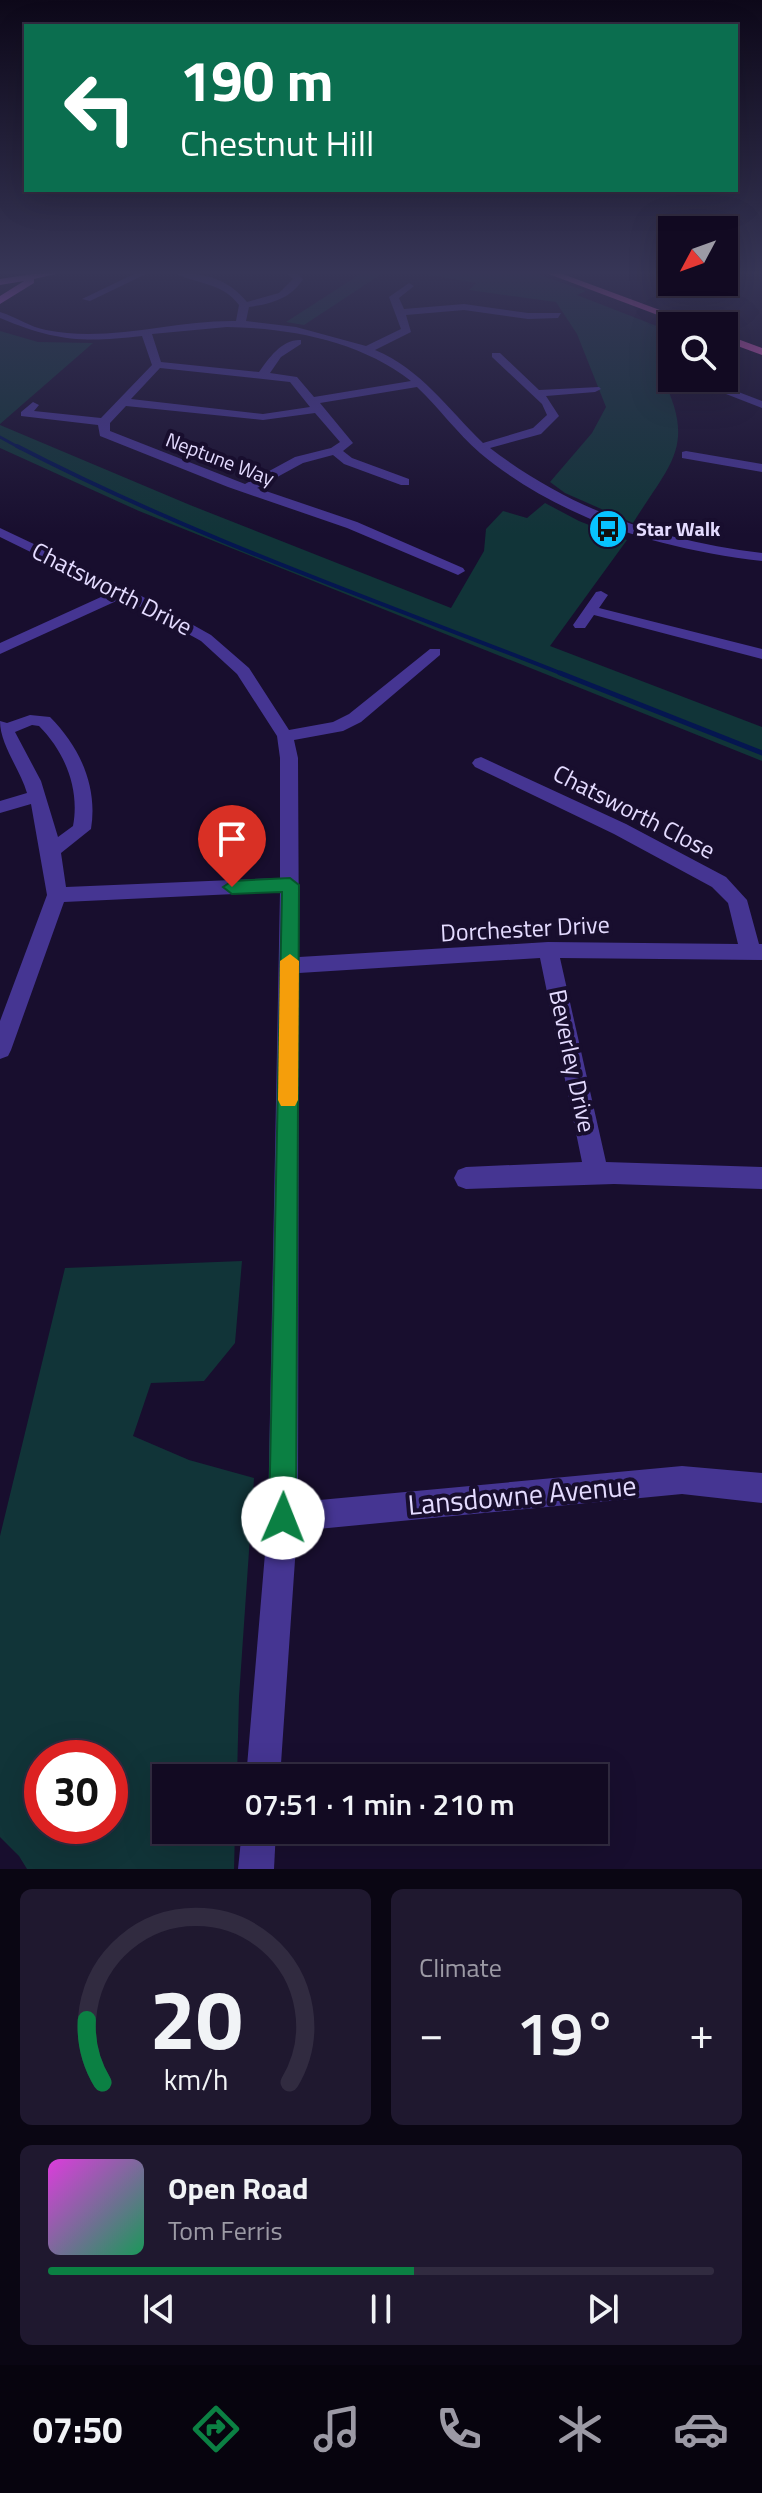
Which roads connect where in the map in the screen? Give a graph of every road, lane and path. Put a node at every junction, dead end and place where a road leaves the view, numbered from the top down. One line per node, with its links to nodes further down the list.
1 (155, 360): 5 (street)
2 (273, 360): 6 (street)
3 (389, 360): 7 (street)
4 (502, 360): 10 (street)
5 (157, 365): 6 (street); 11 (street)
6 (263, 375): 13 (street)
7 (420, 383): 13 (street); 16 (street)
8 (595, 388): 10 (street)
9 (730, 392): 14 (street)
10 (537, 393): 16 (street)
11 (124, 402): 13 (street); 15 (street)
12 (33, 405): 15 (street)
13 (315, 405): 17 (street)
14 (762, 405)
15 (104, 422): 20 (street, Neptune Way)
16 (481, 447): 23 (street)
17 (335, 451): 20 (street); 21 (street)
18 (685, 455): 19 (street)
19 (762, 468)
20 (250, 487): 24 (street, Neptune Way)
21 (392, 491)
22 (0, 532): 25 (street, Chatsworth Drive)
23 (762, 557)
24 (458, 571)
25 (124, 592): 29 (street); 33 (street, Chatsworth Drive)
26 (601, 595): 27 (street)
27 (591, 610): 28 (street); 31 (street)
28 (580, 625)
29 (0, 649)
30 (435, 652): 33 (street)
31 (762, 654)
32 (2, 728): 35 (street); 37 (street)
33 (285, 736): 38 (street, Chatsworth Drive)
34 (481, 763): 41 (street, Chatsworth Close)
35 (36, 797): 36 (street); 37 (street)
36 (0, 807)
37 (50, 852): 39 (street)
38 (290, 885): 39 (street); 42 (street, Chatsworth Drive)
39 (57, 895): 43 (street)
40 (548, 950): 41 (street, Dorchester Drive); 42 (street, Dorchester Drive); 44 (street, Beverley Drive)
41 (756, 951)
42 (290, 966): 48 (street, Chatsworth Drive)
43 (1, 1045)
44 (596, 1171): 45 (street); 46 (street)
45 (466, 1178)
46 (762, 1178)
47 (762, 1488): 48 (street, Lansdowne Avenue)
48 (283, 1518): 49 (street, Chatsworth Drive)
49 (264, 1764)
50 (258, 1844): 51 (street)
51 (256, 1869)

